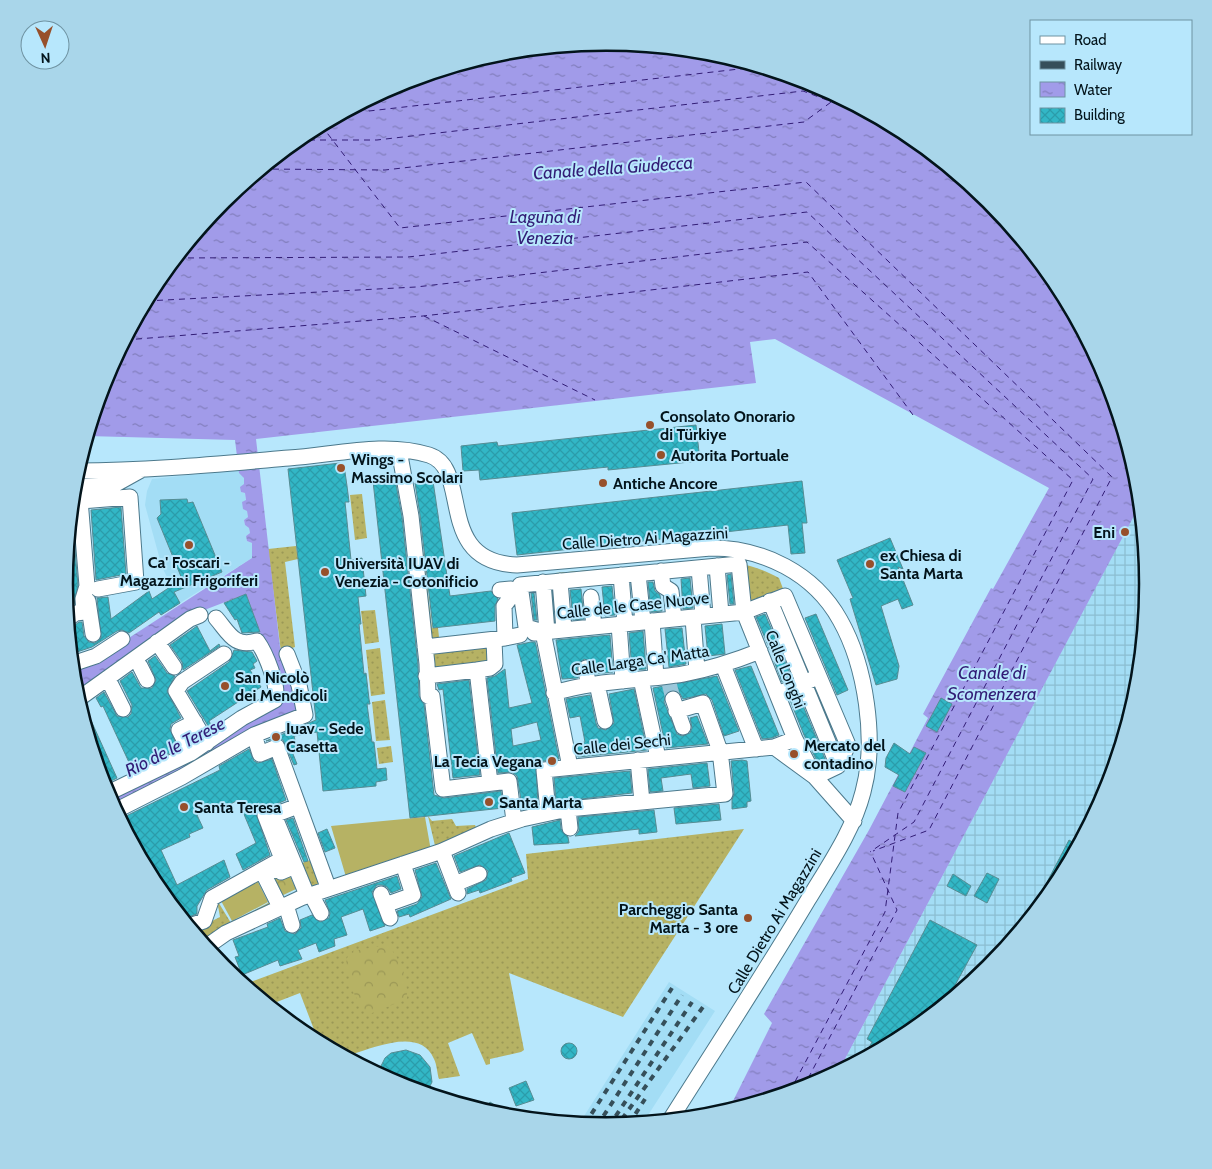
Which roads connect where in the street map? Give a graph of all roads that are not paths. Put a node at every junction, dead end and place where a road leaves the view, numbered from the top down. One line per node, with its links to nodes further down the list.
1 (399, 450): 2 (street, Calle Dietro Ai Magazzini); 35 (street); 85 (street, Calle Dietro Ai Magazzini)
2 (145, 468): 3 (street, Calle Dietro Ai Magazzini); 4 (street)
3 (85, 471)
4 (80, 498)
5 (80, 499): 16 (street)
6 (78, 508): 16 (street)
7 (718, 566): 8 (street); 20 (street, Calle Longhi); 23 (street)
8 (699, 568): 9 (street); 24 (street)
9 (677, 570): 10 (street); 18 (street)
10 (661, 571): 11 (street); 18 (street)
11 (638, 574): 12 (street); 27 (street)
12 (621, 575): 13 (street); 28 (street)
13 (590, 578): 14 (street); 29 (street)
14 (560, 581): 15 (street); 30 (street)
15 (543, 582): 31 (street); 31 (street)
16 (95, 589): 21 (street); 39 (street)
17 (508, 590): 31 (street)
18 (671, 592): 26 (street)
19 (770, 601): 20 (street, Calle de le Case Nuove); 48 (street); 54 (street)
20 (744, 612): 23 (street, Calle de le Case Nuove); 36 (street, Calle Longhi)
21 (74, 614)
22 (200, 614): 33 (street)
23 (722, 614): 24 (street, Calle de le Case Nuove)
24 (698, 617): 26 (street, Calle de le Case Nuove); 46 (street)
25 (216, 618): 65 (street)
26 (674, 619): 27 (street, Calle de le Case Nuove)
27 (647, 622): 28 (street, Calle de le Case Nuove); 50 (street)
28 (622, 624): 29 (street, Calle de le Case Nuove); 53 (street)
29 (594, 627): 30 (street, Calle de le Case Nuove)
30 (564, 630): 31 (street, Calle de le Case Nuove)
31 (523, 634): 34 (street, Calle de le Case Nuove); 45 (street); 56 (street)
32 (122, 639): 39 (street)
33 (157, 642): 40 (street); 43 (street)
34 (466, 643): 35 (street, Calle de le Case Nuove); 45 (street)
35 (425, 648): 47 (street)
36 (760, 651): 42 (street, Calle Larga Ca' Matta); 58 (street, Calle Longhi)
37 (224, 654): 60 (street)
38 (287, 654): 63 (street)
39 (96, 656): 41 (street)
40 (137, 661): 51 (street); 52 (street)
41 (78, 662)
42 (723, 665): 46 (street, Calle Larga Ca' Matta); 68 (street)
43 (174, 667)
44 (586, 668): 55 (street)
45 (473, 670): 47 (street); 77 (street)
46 (697, 671): 50 (street, Calle Larga Ca' Matta)
47 (426, 676): 77 (street)
48 (819, 677): 54 (street); 66 (street)
49 (641, 679): 50 (street, Calle Larga Ca' Matta); 53 (street, Calle Larga Ca' Matta); 72 (street)
50 (664, 679)
51 (109, 680): 57 (street); 59 (street)
52 (148, 680)
53 (623, 681): 55 (street, Calle Larga Ca' Matta)
54 (804, 683): 58 (street); 70 (street)
55 (592, 684): 56 (street, Calle Larga Ca' Matta); 61 (street)
56 (554, 693): 75 (street)
57 (84, 694)
58 (778, 694): 64 (street, Calle Longhi)
59 (123, 709)
60 (195, 722): 65 (street); 71 (street)
61 (605, 722)
62 (683, 727): 69 (street)
63 (255, 738): 80 (street); 81 (street)
64 (796, 739): 67 (street, Calle dei Sechi); 76 (street)
65 (207, 743): 71 (street)
66 (848, 745): 70 (street); 74 (street)
67 (774, 747): 68 (street, Calle dei Sechi); 76 (street)
68 (752, 749): 69 (street, Calle dei Sechi)
69 (720, 751): 72 (street, Calle dei Sechi); 79 (street)
70 (832, 751): 74 (street)
71 (191, 753): 78 (street)
72 (658, 758): 73 (street, Calle dei Sechi)
73 (638, 760): 75 (street, Calle dei Sechi); 79 (street)
74 (838, 766): 76 (street)
75 (570, 767): 83 (street, Calle dei Sechi)
76 (815, 777): 85 (street)
77 (490, 783): 86 (street)
78 (114, 790)
79 (642, 802): 82 (street)
80 (298, 806): 88 (street); 94 (street)
81 (122, 807)
82 (568, 808): 83 (street); 87 (street)
83 (548, 812): 86 (street)
84 (264, 814): 88 (street)
85 (854, 821): 102 (street, Calle Dietro Ai Magazzini)
86 (514, 822): 89 (street)
87 (570, 828)
88 (277, 835): 91 (street); 92 (street)
89 (439, 850): 90 (street); 93 (street)
90 (402, 864): 94 (street); 97 (street)
91 (295, 866): 92 (street); 95 (street)
92 (271, 869): 96 (street); 100 (street)
93 (479, 874)
94 (328, 887): 95 (street)
95 (309, 894): 96 (street); 98 (street)
96 (283, 906): 99 (street); 101 (street)
97 (386, 906)
98 (321, 914)
99 (292, 925)
100 (197, 926)
101 (210, 942)
102 (674, 1113)

